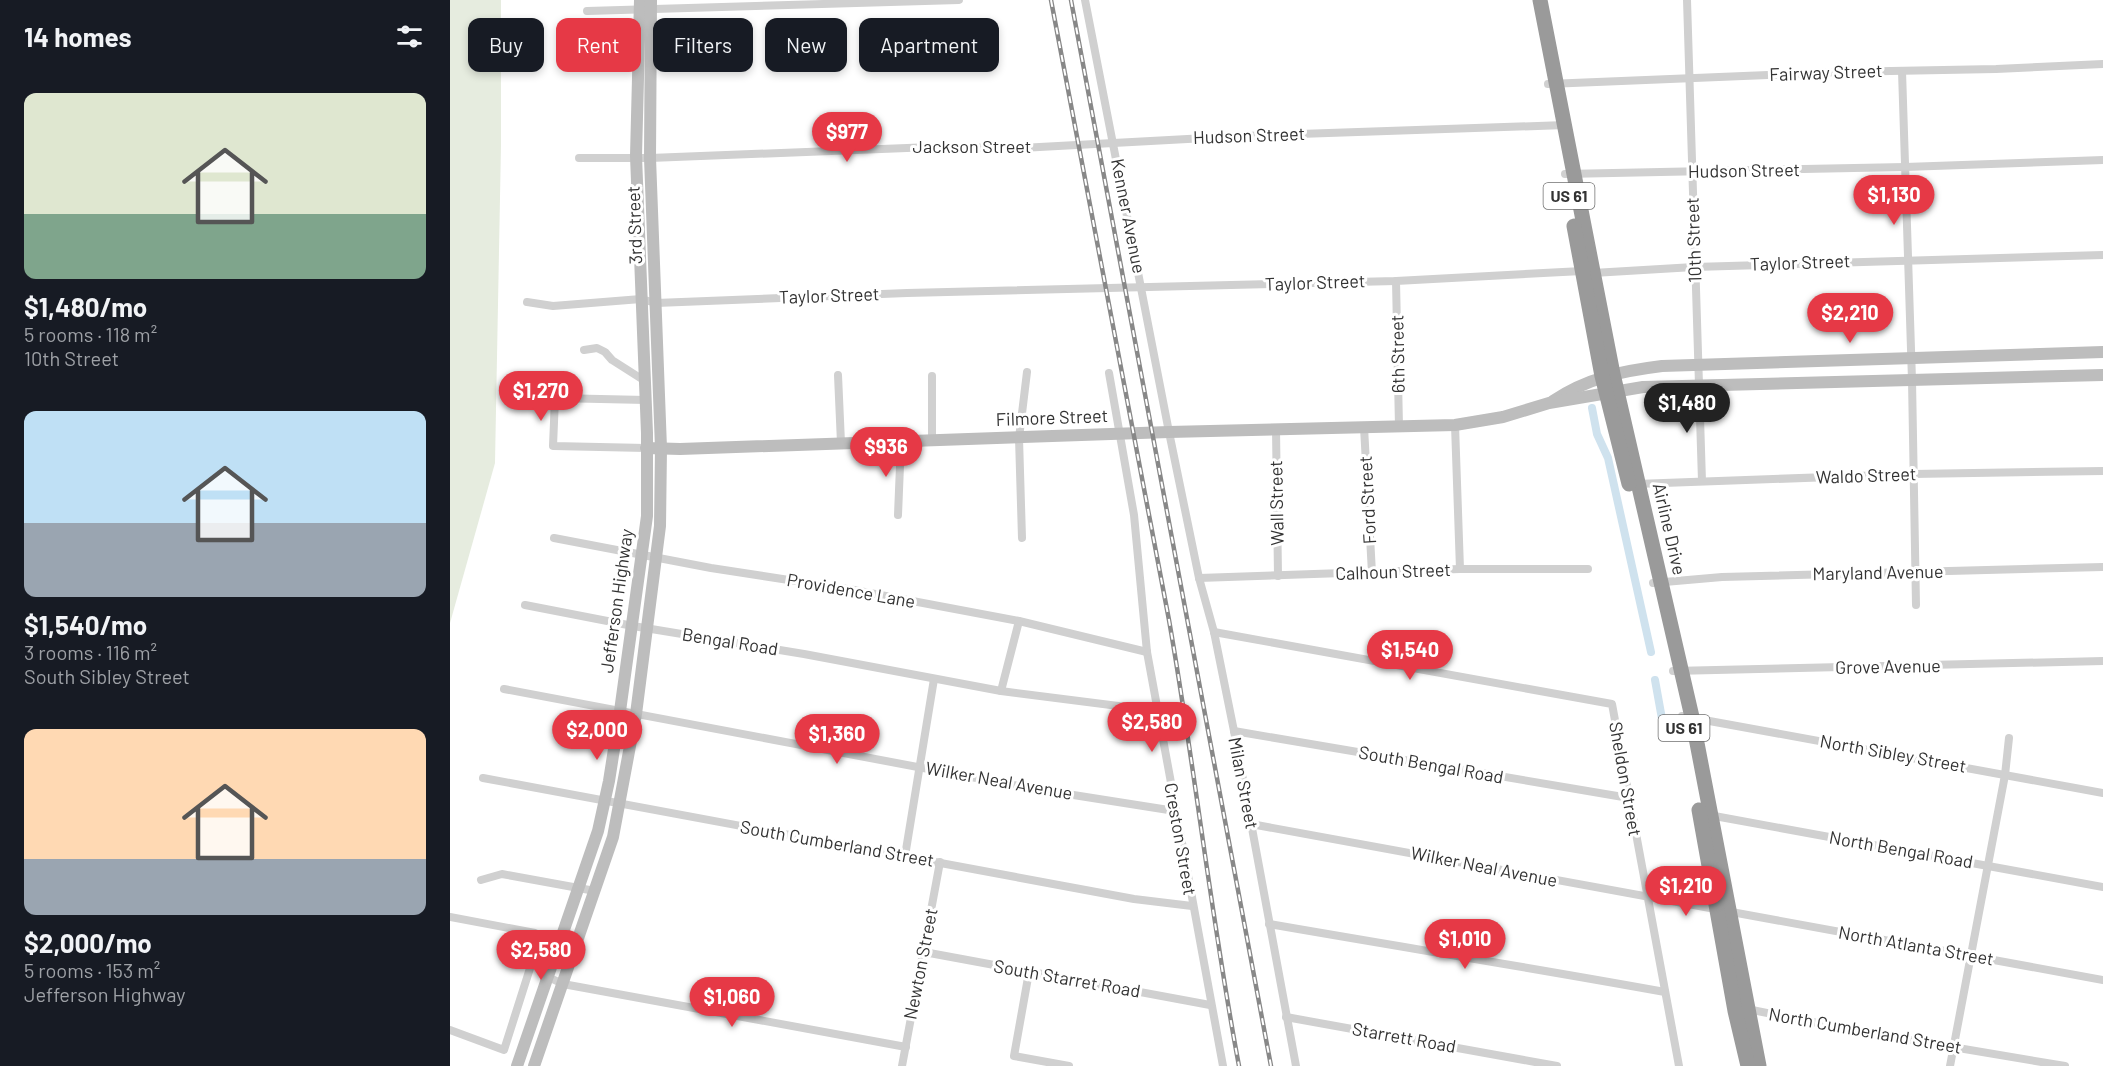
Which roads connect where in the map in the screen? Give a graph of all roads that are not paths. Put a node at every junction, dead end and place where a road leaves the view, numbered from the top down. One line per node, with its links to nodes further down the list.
1 (959, 0): 6 (street)
2 (1085, 0): 13 (street, Kenner Avenue)
3 (1532, 0): 11 (highway, Airline Drive / US 61)
4 (1540, 0): 11 (highway, Airline Drive / US 61)
5 (1687, 0): 10 (street, 10th Street)
6 (646, 5): 7 (street); 14 (main road, 3rd Street); 16 (main road, 3rd Street)
7 (587, 11)
8 (2103, 64): 9 (street, Fairway Street)
9 (1902, 71): 10 (street, Fairway Street); 18 (street)
10 (1689, 77): 11 (street, Fairway Street); 19 (street, 10th Street)
11 (1552, 83): 12 (highway, Airline Drive / US 61)
12 (1561, 126): 13 (street, Hudson Street); 20 (highway, Airline Drive / US 61)
13 (1114, 143): 16 (street, Jackson Street); 26 (street, Kenner Avenue)
14 (636, 157): 15 (street, Jackson Street); 16 (street, Jackson Street); 27 (main road, 3rd Street)
15 (579, 158)
16 (650, 158): 29 (main road, 3rd Street)
17 (2103, 160): 18 (street, Hudson Street)
18 (1905, 167): 19 (street, Hudson Street); 22 (street)
19 (1691, 172): 20 (street, Hudson Street); 23 (street, 10th Street)
20 (1569, 173): 24 (highway, Airline Drive / US 61)
21 (2103, 255): 22 (street, Taylor Street)
22 (1908, 260): 23 (street, Taylor Street); 32 (street)
23 (1694, 267): 24 (street, Taylor Street); 33 (street, 10th Street)
24 (1587, 272): 25 (street, Taylor Street); 37 (highway, Airline Drive / US 61)
25 (1396, 281): 26 (street, Taylor Street); 48 (street, 6th Street)
26 (1142, 288): 29 (street, Taylor Street); 50 (street, Kenner Avenue)
27 (641, 300): 28 (street, Taylor Street); 29 (street, Taylor Street); 41 (main road, 3rd Street)
28 (527, 302)
29 (656, 303): 57 (main road, 3rd Street)
30 (584, 350): 41 (street)
31 (2103, 352): 32 (main road, Filmore Street)
32 (1911, 357): 33 (main road, Filmore Street); 40 (street)
33 (1698, 363): 37 (main road, Filmore Street); 42 (street, 10th Street)
34 (1027, 372): 52 (street)
35 (1109, 374): 51 (street, Creston Street)
36 (838, 375): 55 (street)
37 (1608, 375): 43 (highway, Airline Drive / US 61); 45 (main road, Filmore Street)
38 (2103, 375): 40 (main road, Filmore Street)
39 (932, 376): 54 (street)
40 (1912, 380): 42 (main road, Filmore Street); 59 (street)
41 (645, 381): 44 (main road, 3rd Street)
42 (1698, 386): 43 (main road, Filmore Street); 60 (street, 10th Street)
43 (1612, 392): 45 (main road, Filmore Street); 61 (highway, Airline Drive / US 61)
44 (646, 400): 56 (main road, 3rd Street); 56 (street, Filmore Street)
45 (1549, 404): 46 (main road, Filmore Street)
46 (1455, 425): 48 (main road, Filmore Street); 68 (street)
47 (1364, 427): 48 (main road, Filmore Street); 49 (main road, Filmore Street); 71 (street, Ford Street)
48 (1399, 427)
49 (1276, 429): 50 (main road, Filmore Street); 72 (street, Wall Street)
50 (1169, 432): 51 (main road, Filmore Street); 73 (street, Milan Street)
51 (1119, 433): 52 (main road, Filmore Street); 81 (street, Creston Street)
52 (1019, 438): 54 (main road, Filmore Street); 64 (street)
53 (901, 441): 54 (main road, Filmore Street); 55 (main road, Filmore Street); 62 (street)
54 (932, 441)
55 (841, 443): 57 (main road, Filmore Street)
56 (646, 448): 57 (main road, Filmore Street); 65 (main road, Jefferson Highway)
57 (661, 448): 66 (main road, Jefferson Highway)
58 (2103, 471): 59 (street, Waldo Street)
59 (1913, 474): 60 (street, Waldo Street); 70 (street)
60 (1702, 481): 61 (street, Waldo Street)
61 (1633, 484): 74 (highway, Airline Drive / US 61)
62 (898, 515)
63 (554, 538): 65 (street, Providence Lane)
64 (1022, 538)
65 (642, 555): 66 (street, Providence Lane); 78 (main road, Jefferson Highway)
66 (657, 557): 77 (street, Providence Lane); 79 (main road, Jefferson Highway)
67 (2103, 567): 70 (street, Maryland Avenue)
68 (1460, 569): 69 (street, Calhoun Street); 71 (street, Calhoun Street)
69 (1588, 569)
70 (1915, 572): 74 (street, Maryland Avenue); 76 (street)
71 (1372, 573): 72 (street, Calhoun Street)
72 (1278, 576): 73 (street, Calhoun Street)
73 (1199, 578): 80 (street, Milan Street)
74 (1657, 582): 83 (highway, Airline Drive / US 61)
75 (525, 605): 78 (street, Bengal Road)
76 (1916, 605)
77 (1019, 621): 81 (street, Providence Lane); 86 (street)
78 (633, 626): 79 (street, Bengal Road); 87 (main road, Jefferson Highway)
79 (648, 628): 84 (street, Bengal Road); 89 (main road, Jefferson Highway)
80 (1214, 632): 91 (street, Milan Street); 97 (street, Sheldon Street)
81 (1147, 652): 88 (street, Creston Street)
82 (2103, 661): 83 (street, Grove Avenue)
83 (1677, 671): 90 (highway, Airline Drive / US 61)
84 (934, 679): 86 (street); 93 (street)
85 (504, 689): 87 (street, Wilker Neal Avenue)
86 (1001, 691): 88 (street)
87 (620, 711): 89 (street, Wilker Neal Avenue); 98 (main road, Jefferson Highway)
88 (1158, 711): 100 (street, Creston Street)
89 (636, 714): 93 (street, Wilker Neal Avenue); 99 (main road, Jefferson Highway)
90 (1687, 717): 94 (street, North Sibley Street); 101 (highway, Airline Drive / US 61)
91 (1234, 730): 97 (street, South Bengal Road); 102 (street, Milan Street)
92 (2009, 738): 94 (street)
93 (919, 767): 100 (street, Wilker Neal Avenue); 103 (street)
94 (2005, 774): 96 (street, North Sibley Street); 105 (street)
95 (483, 778): 98 (street, South Cumberland Street)
96 (2103, 793)
97 (1629, 798): 110 (street, Sheldon Street)
98 (605, 801): 99 (street, South Cumberland Street); 108 (main road, Jefferson Highway)
99 (620, 804): 103 (street, South Cumberland Street); 109 (main road, Jefferson Highway)
100 (1175, 811): 111 (street, Creston Street)
101 (1705, 815): 105 (street, North Bengal Road); 112 (highway, Airline Drive / US 61)
102 (1251, 824): 110 (street, Wilker Neal Avenue); 114 (street, Milan Street)
103 (905, 856): 104 (street, South Cumberland Street)
104 (940, 862): 111 (street, South Cumberland Street); 115 (street, Newton Street)
105 (1987, 866): 107 (street, North Bengal Road); 116 (street)
106 (481, 880): 108 (street)
107 (2103, 887)
108 (578, 889): 109 (street); 118 (main road, Jefferson Highway)
109 (595, 891): 120 (main road, Jefferson Highway)
110 (1647, 897): 112 (street, Wilker Neal Avenue); 121 (street, Sheldon Street)
111 (1192, 906): 122 (street, Creston Street)
112 (1722, 910): 116 (street, North Atlanta Street); 123 (highway, Airline Drive / US 61)
113 (450, 917): 125 (street)
114 (1269, 924): 121 (street); 124 (street, Milan Street)
115 (924, 952): 117 (street, South Starret Road); 126 (street, Newton Street)
116 (1970, 955): 119 (street, North Atlanta Street); 127 (street)
117 (1029, 972): 122 (street, South Starret Road); 131 (street)
118 (548, 977): 120 (street); 128 (main road, Jefferson Highway)
119 (2103, 980)
120 (562, 984): 126 (street); 129 (main road, Jefferson Highway)
121 (1665, 992): 135 (street, Sheldon Street)
122 (1210, 1005): 132 (street, Creston Street)
123 (1741, 1010): 127 (street, North Cumberland Street); 136 (highway, Airline Drive / US 61); 137 (highway, Airline Drive / US 61)
124 (1286, 1017): 133 (street, Milan Street); 134 (street, Starrett Road)
125 (450, 1030)
126 (906, 1047): 130 (street, Newton Street)
127 (1953, 1047): 138 (street); 139 (street, North Cumberland Street)
128 (517, 1066)
129 (534, 1066)
130 (902, 1066)
131 (1070, 1066)
132 (1223, 1066)
133 (1296, 1066)
134 (1557, 1066)
135 (1679, 1066)
136 (1748, 1066)
137 (1759, 1066)
138 (1950, 1066)
139 (2065, 1066)

